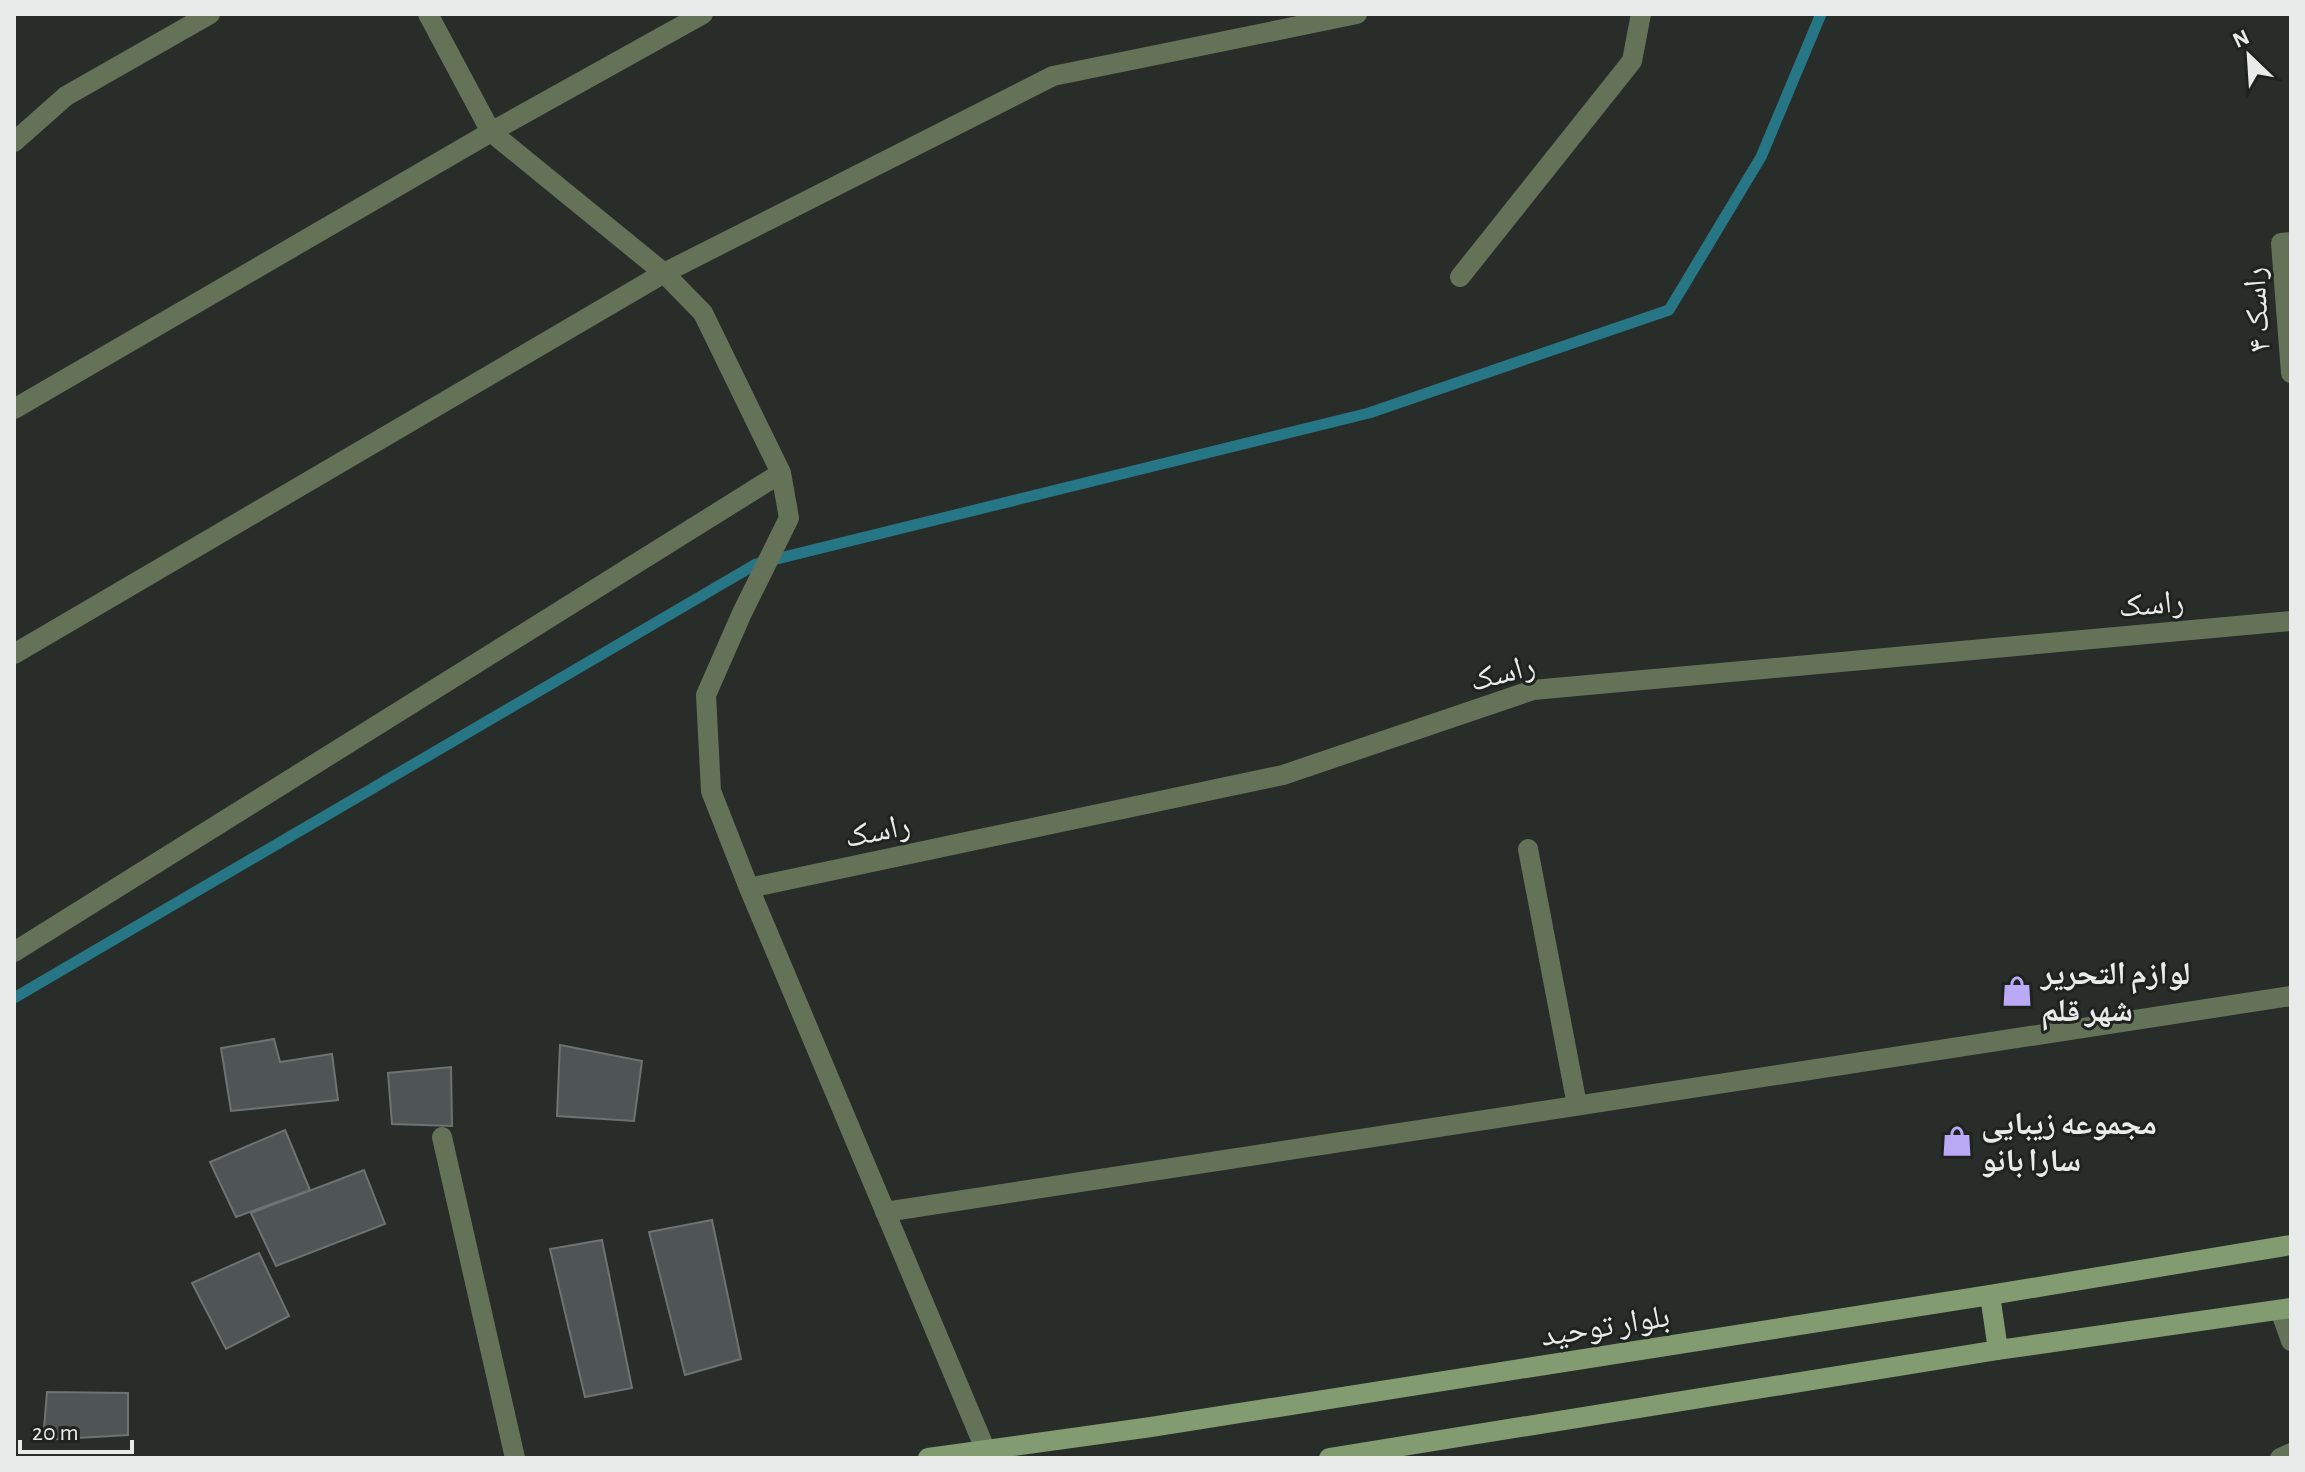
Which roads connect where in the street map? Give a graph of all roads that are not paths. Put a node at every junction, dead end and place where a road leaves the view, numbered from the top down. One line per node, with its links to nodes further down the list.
1 (210, 14): 7 (street)
2 (428, 14): 6 (street)
3 (703, 14): 6 (street)
4 (1357, 14): 9 (street)
5 (1641, 14): 10 (street)
6 (491, 132): 9 (street); 12 (street)
7 (14, 142)
8 (2286, 242): 11 (street, راسک ۴)
9 (664, 273): 13 (street); 15 (street)
10 (1460, 277)
11 (2291, 373)
12 (14, 409)
13 (781, 473): 17 (street); 18 (street)
14 (2291, 621): 17 (street, راسک)
15 (14, 654)
16 (1528, 849): 20 (street)
17 (749, 888): 22 (street)
18 (14, 952)
19 (2291, 996): 20 (street)
20 (1577, 1105): 22 (street)
21 (442, 1137): 30 (street)
22 (885, 1212): 29 (street)
23 (2291, 1245): 24 (main road, بلوار توحید)
24 (1990, 1295): 27 (main road); 29 (main road, بلوار توحید)
25 (2285, 1309): 26 (street); 27 (main road)
26 (2291, 1341)
27 (1998, 1350): 32 (main road)
28 (2291, 1453): 33 (street)
29 (987, 1455): 31 (main road, بلوار توحید)
30 (515, 1458)
31 (928, 1458)
32 (1329, 1458)
33 (2280, 1458)

